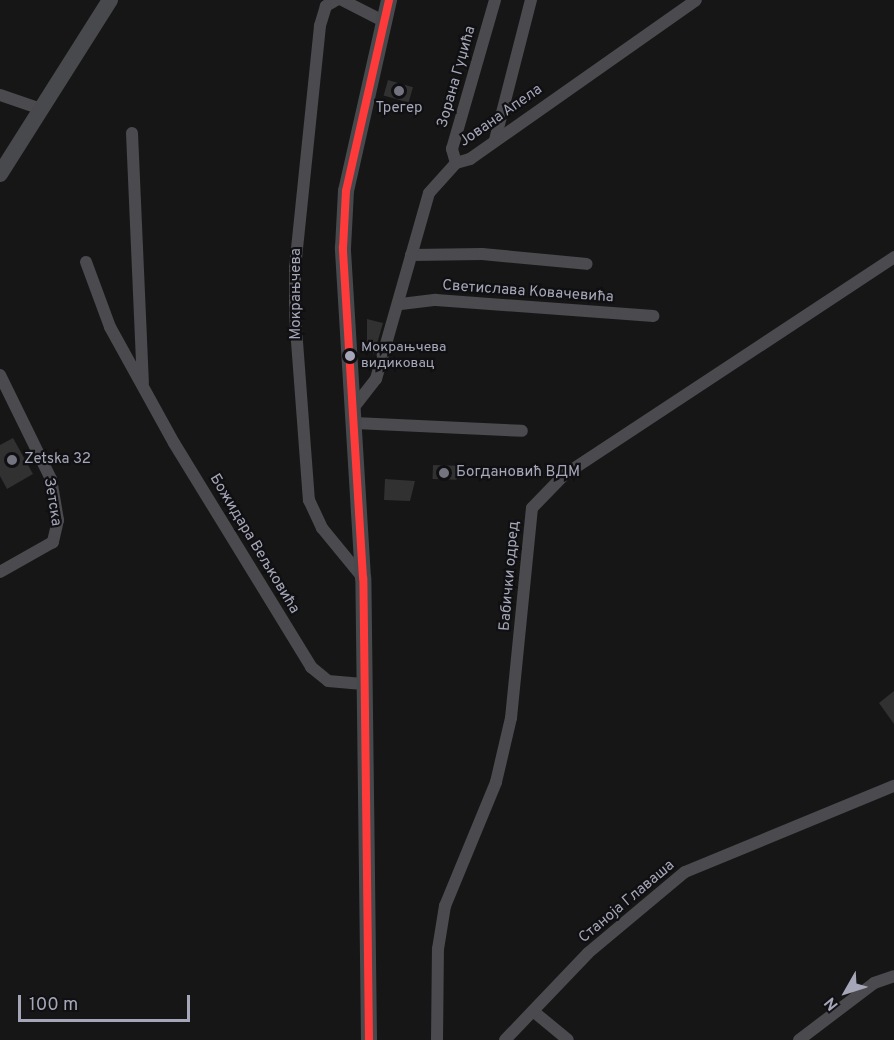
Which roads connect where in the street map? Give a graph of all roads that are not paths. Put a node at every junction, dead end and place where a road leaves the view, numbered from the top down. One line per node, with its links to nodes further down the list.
1 (110, 0): 10 (street)
2 (336, 0): 26 (street, Мокрањчева)
3 (342, 0): 8 (street)
4 (389, 0): 8 (street)
5 (495, 0): 13 (street, Зорана Гуџића)
6 (531, 0): 12 (street)
7 (696, 0): 12 (street, Јована Апела)
8 (383, 21): 23 (street)
9 (0, 95): 10 (street)
10 (41, 109): 14 (street)
11 (132, 133): 22 (street, Божидара Вељковића)
12 (495, 140): 13 (street, Јована Апела)
13 (456, 163): 15 (street, Јована Апела)
14 (0, 174)
15 (411, 255): 18 (street); 19 (street, Јована Апела)
16 (894, 257): 32 (street, Бабички одред)
17 (86, 262): 22 (street, Божидара Вељковића)
18 (587, 264)
19 (401, 304): 20 (street, Светислава Ковачевића); 23 (street, Јована Апела)
20 (653, 316)
21 (0, 375): 25 (street, Зетска)
22 (143, 387): 27 (street, Божидара Вељковића)
23 (355, 415): 24 (street); 26 (street)
24 (522, 430)
25 (0, 572)
26 (363, 578): 27 (street)
27 (363, 684): 31 (street)
28 (894, 786): 30 (street, Станоја Главаша)
29 (894, 976): 35 (street)
30 (533, 1011): 33 (street, Станоја Главаша); 34 (street)
31 (369, 1040)
32 (437, 1040)
33 (505, 1040)
34 (568, 1040)
35 (799, 1040)

